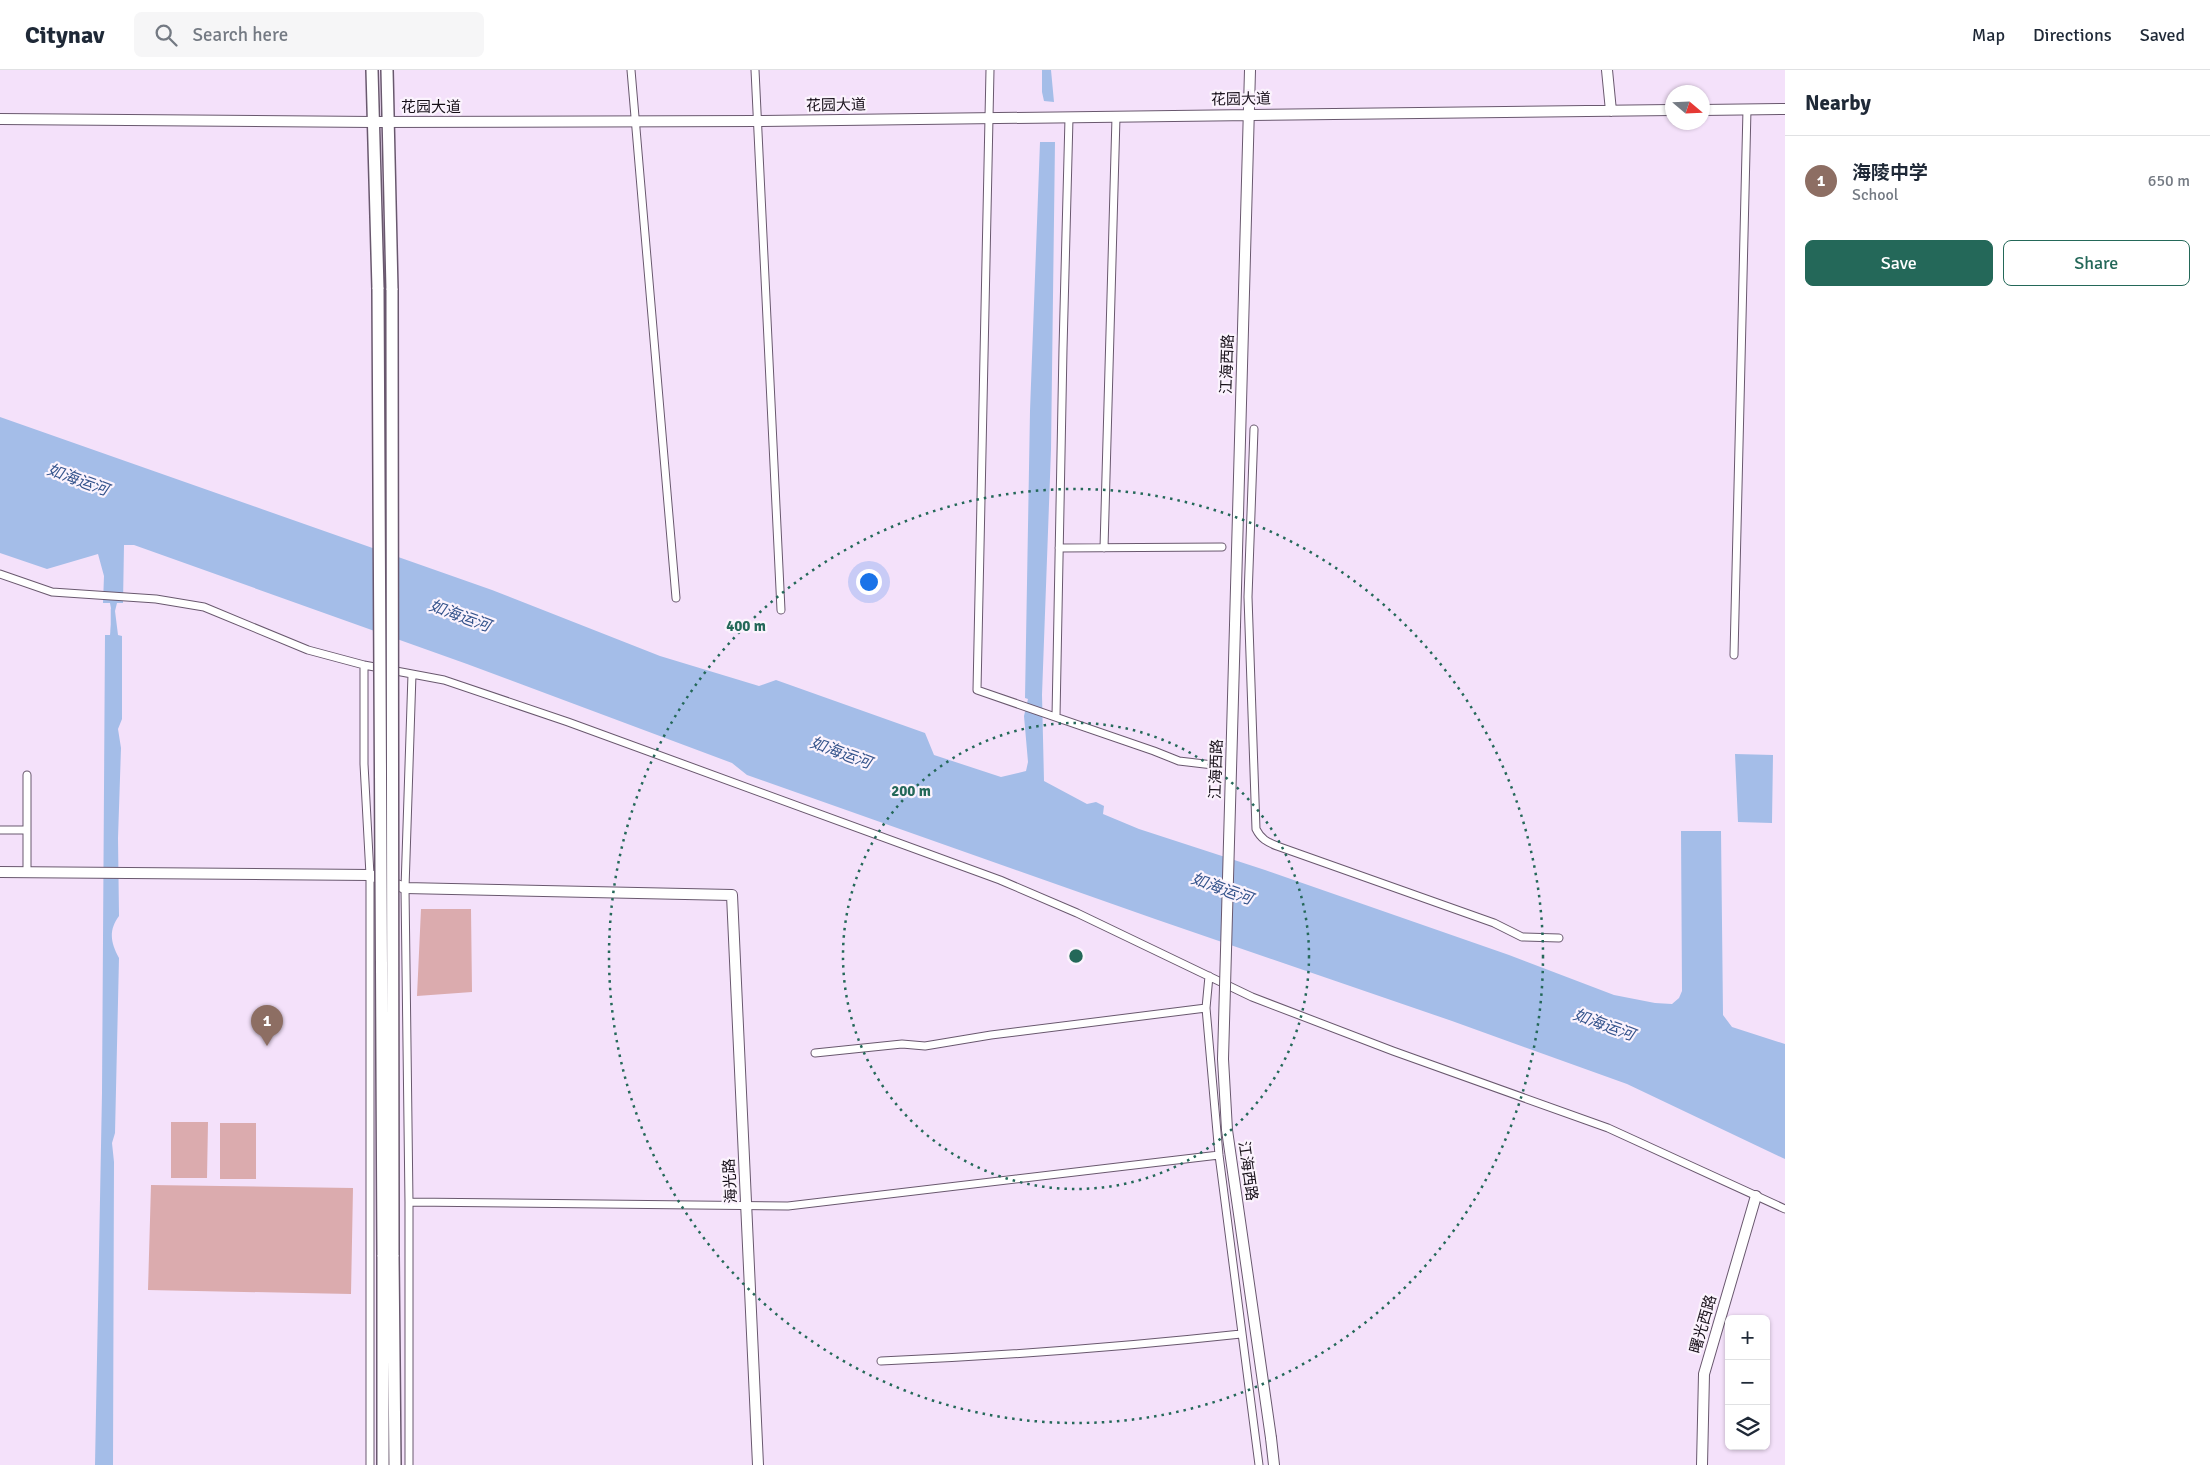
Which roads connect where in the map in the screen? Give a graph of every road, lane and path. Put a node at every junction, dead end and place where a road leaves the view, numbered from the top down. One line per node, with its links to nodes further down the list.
1 (372, 70): 20 (main road)
2 (387, 70): 21 (main road)
3 (632, 70): 18 (street)
4 (755, 70): 19 (street)
5 (990, 70): 15 (street)
6 (1250, 70): 13 (street, 江海西路)
7 (1607, 70): 12 (street)
8 (1747, 109): 9 (street); 11 (street); 29 (street)
9 (1785, 109)
10 (1665, 110): 12 (street, 花园大道)
11 (1710, 110)
12 (1611, 111): 13 (street, 花园大道)
13 (1249, 114): 14 (street, 花园大道); 59 (street, 江海西路, bridge)
14 (1116, 117): 16 (street, 花园大道); 25 (street)
15 (989, 118): 16 (street, 花园大道); 19 (street, 花园大道); 32 (street)
16 (1069, 118): 24 (street)
17 (0, 119): 20 (street, 花园大道)
18 (635, 121): 19 (street, 花园大道); 21 (street, 花园大道); 27 (street)
19 (757, 121): 28 (street)
20 (373, 122): 21 (street, 花园大道); 50 (main road, bridge)
21 (387, 122): 50 (main road, bridge)
22 (1254, 429): 41 (street)
23 (1222, 546): 25 (street)
24 (1060, 548): 25 (street); 32 (street)
25 (1104, 548)
26 (0, 574): 30 (street)
27 (676, 598)
28 (781, 610)
29 (1734, 655)
30 (364, 665): 31 (street); 39 (street)
31 (412, 674): 40 (street); 42 (street)
32 (1056, 717): 33 (street)
33 (1212, 765)
34 (27, 775): 36 (street)
35 (0, 830): 36 (street)
36 (27, 830): 38 (street)
37 (0, 872): 38 (street)
38 (27, 872): 39 (street)
39 (370, 875): 40 (street); 53 (street)
40 (405, 888): 47 (street); 48 (street, 海光路)
41 (1560, 938)
42 (1209, 976): 43 (street); 46 (street)
43 (1206, 1008): 44 (street); 45 (street)
44 (815, 1053)
45 (1219, 1156): 48 (street); 51 (street)
46 (1756, 1196): 49 (street); 60 (street, 曙光西路)
47 (409, 1202): 48 (street); 56 (street)
48 (746, 1206): 57 (street, 海光路)
49 (1785, 1209)
50 (388, 1255): 54 (main road); 55 (main road)
51 (1241, 1334): 52 (street); 58 (street)
52 (881, 1361)
53 (370, 1465)
54 (383, 1465)
55 (395, 1465)
56 (409, 1465)
57 (758, 1465)
58 (1259, 1465)
59 (1274, 1465)
60 (1702, 1465)

